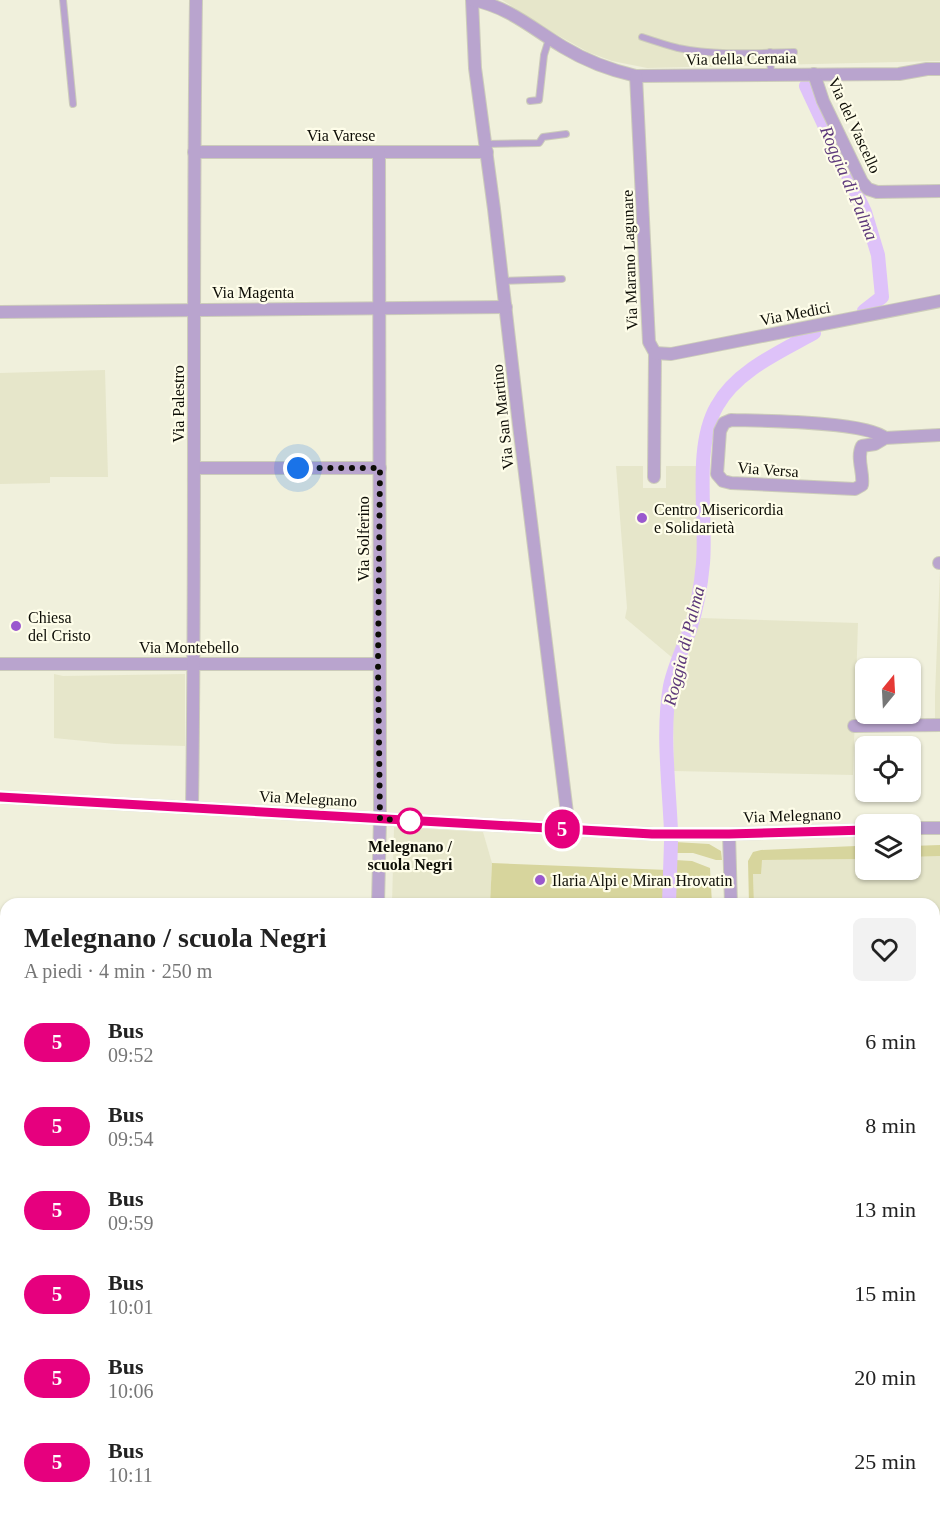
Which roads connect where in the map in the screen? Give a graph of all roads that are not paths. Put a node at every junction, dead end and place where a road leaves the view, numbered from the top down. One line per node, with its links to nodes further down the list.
1 (63, 0): 13 (lane)
2 (196, 0): 16 (street, Via Palestro)
3 (472, 0): 5 (street, Via della Cernaia); 15 (street, Via San Martino)
4 (642, 37): 6 (lane)
5 (549, 38): 11 (street, Via della Cernaia); 12 (lane)
6 (770, 52): 7 (lane); 9 (lane)
7 (794, 52)
8 (940, 69): 10 (street, Via della Cernaia)
9 (771, 74): 10 (street, Via della Cernaia); 11 (street, Via della Cernaia)
10 (814, 74): 18 (street, Via del Vascello)
11 (636, 76): 26 (street, Via Marano Lagunare)
12 (530, 102)
13 (73, 104)
14 (566, 134): 15 (lane)
15 (487, 148): 17 (street, Via Varese); 20 (street, Via San Martino)
16 (194, 152): 17 (street, Via Varese); 24 (street, Via Palestro)
17 (379, 152): 23 (street, Via Solferino)
18 (940, 191)
19 (562, 279): 20 (lane)
20 (503, 281): 22 (street, Via San Martino)
21 (940, 301): 26 (street, Via Medici)
22 (506, 307): 23 (street, Via Magenta); 42 (street, Via San Martino)
23 (379, 308): 24 (street, Via Magenta); 30 (street, Via Solferino)
24 (194, 309): 25 (street, Via Magenta); 29 (street, Via Palestro)
25 (0, 312)
26 (655, 353): 31 (street, Via Marano Lagunare)
27 (940, 435): 28 (street, Via Versa)
28 (885, 438): 28 (street, Via Versa)
29 (195, 468): 30 (street); 32 (street, Via Palestro)
30 (380, 468): 34 (street, Via Solferino)
31 (654, 477)
32 (194, 663): 33 (street, Via Montebello); 34 (street, Via Montebello); 38 (street, Via Palestro)
33 (0, 664)
34 (378, 664): 39 (street, Via Solferino)
35 (940, 725): 36 (street)
36 (855, 726)
37 (0, 797): 38 (street, Via Melegnano)
38 (192, 808): 39 (street, Via Melegnano)
39 (380, 819): 42 (street, Via Melegnano); 45 (street, Via Solferino)
40 (921, 828): 41 (street)
41 (940, 828)
42 (569, 829): 44 (street, Via Melegnano)
43 (855, 830): 44 (street, Via Melegnano)
44 (729, 834): 46 (street)
45 (378, 898)
46 (731, 898)

